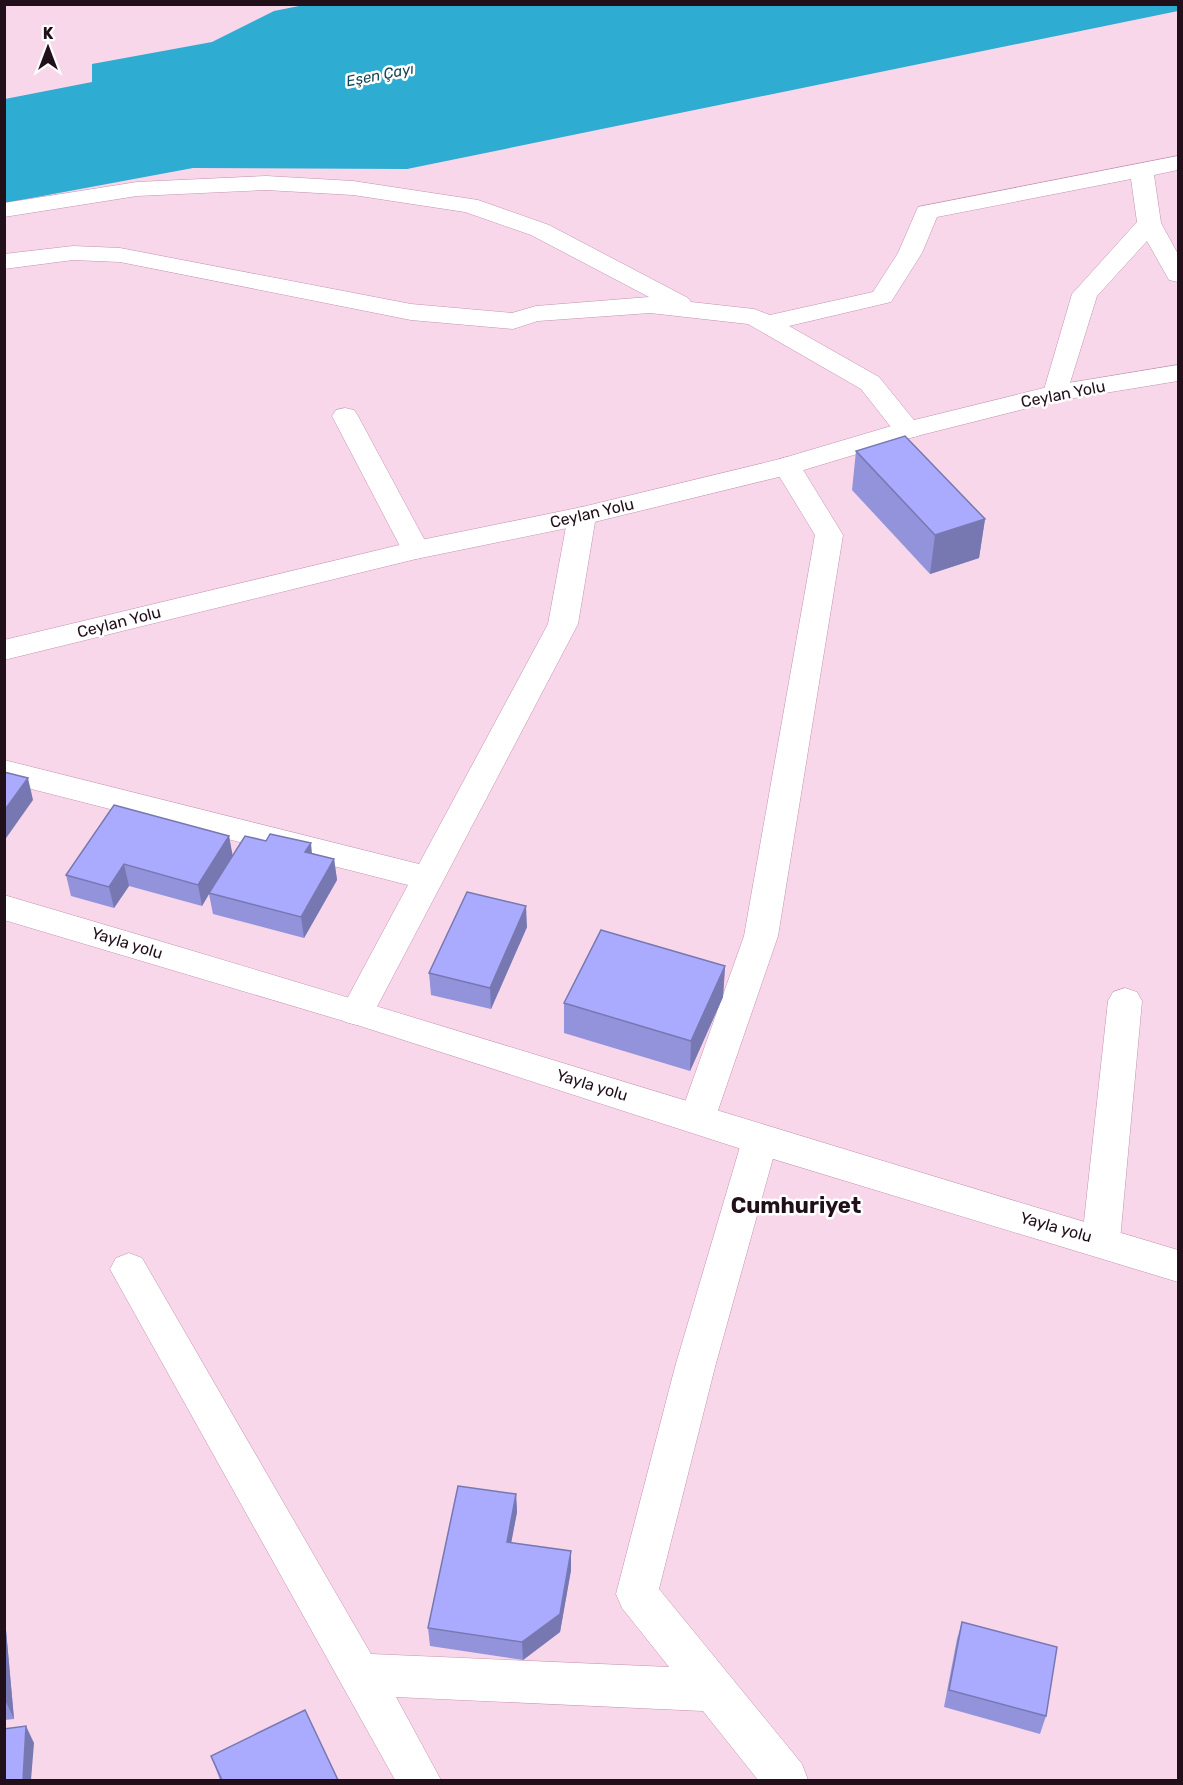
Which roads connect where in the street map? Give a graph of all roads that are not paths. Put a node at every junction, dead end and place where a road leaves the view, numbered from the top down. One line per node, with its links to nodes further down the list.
1 (1179, 163): 2 (street)
2 (1141, 170): 4 (street); 8 (street)
3 (4, 210): 7 (street)
4 (1149, 223): 6 (street); 10 (street)
5 (4, 262): 7 (street)
6 (1179, 275)
7 (689, 308): 8 (street)
8 (766, 324): 12 (street)
9 (1179, 373): 10 (street, Ceylan Yolu)
10 (1056, 393): 12 (street, Ceylan Yolu)
11 (345, 416): 15 (street)
12 (908, 430): 13 (street, Ceylan Yolu)
13 (787, 466): 14 (street, Ceylan Yolu); 22 (street)
14 (582, 516): 15 (street, Ceylan Yolu); 18 (street)
15 (416, 550): 16 (street, Ceylan Yolu)
16 (4, 650)
17 (4, 771): 18 (street)
18 (426, 878): 21 (street)
19 (4, 907): 21 (street, Yayla yolu)
20 (1125, 1001): 24 (street)
21 (357, 1012): 22 (street, Yayla yolu)
22 (697, 1119): 23 (street, Yayla yolu)
23 (760, 1140): 24 (street, Yayla yolu); 28 (street)
24 (1101, 1240): 25 (street, Yayla yolu)
25 (1179, 1266)
26 (129, 1269): 27 (street)
27 (360, 1674): 28 (street); 29 (street)
28 (712, 1690): 30 (street)
29 (419, 1780)
30 (786, 1780)

